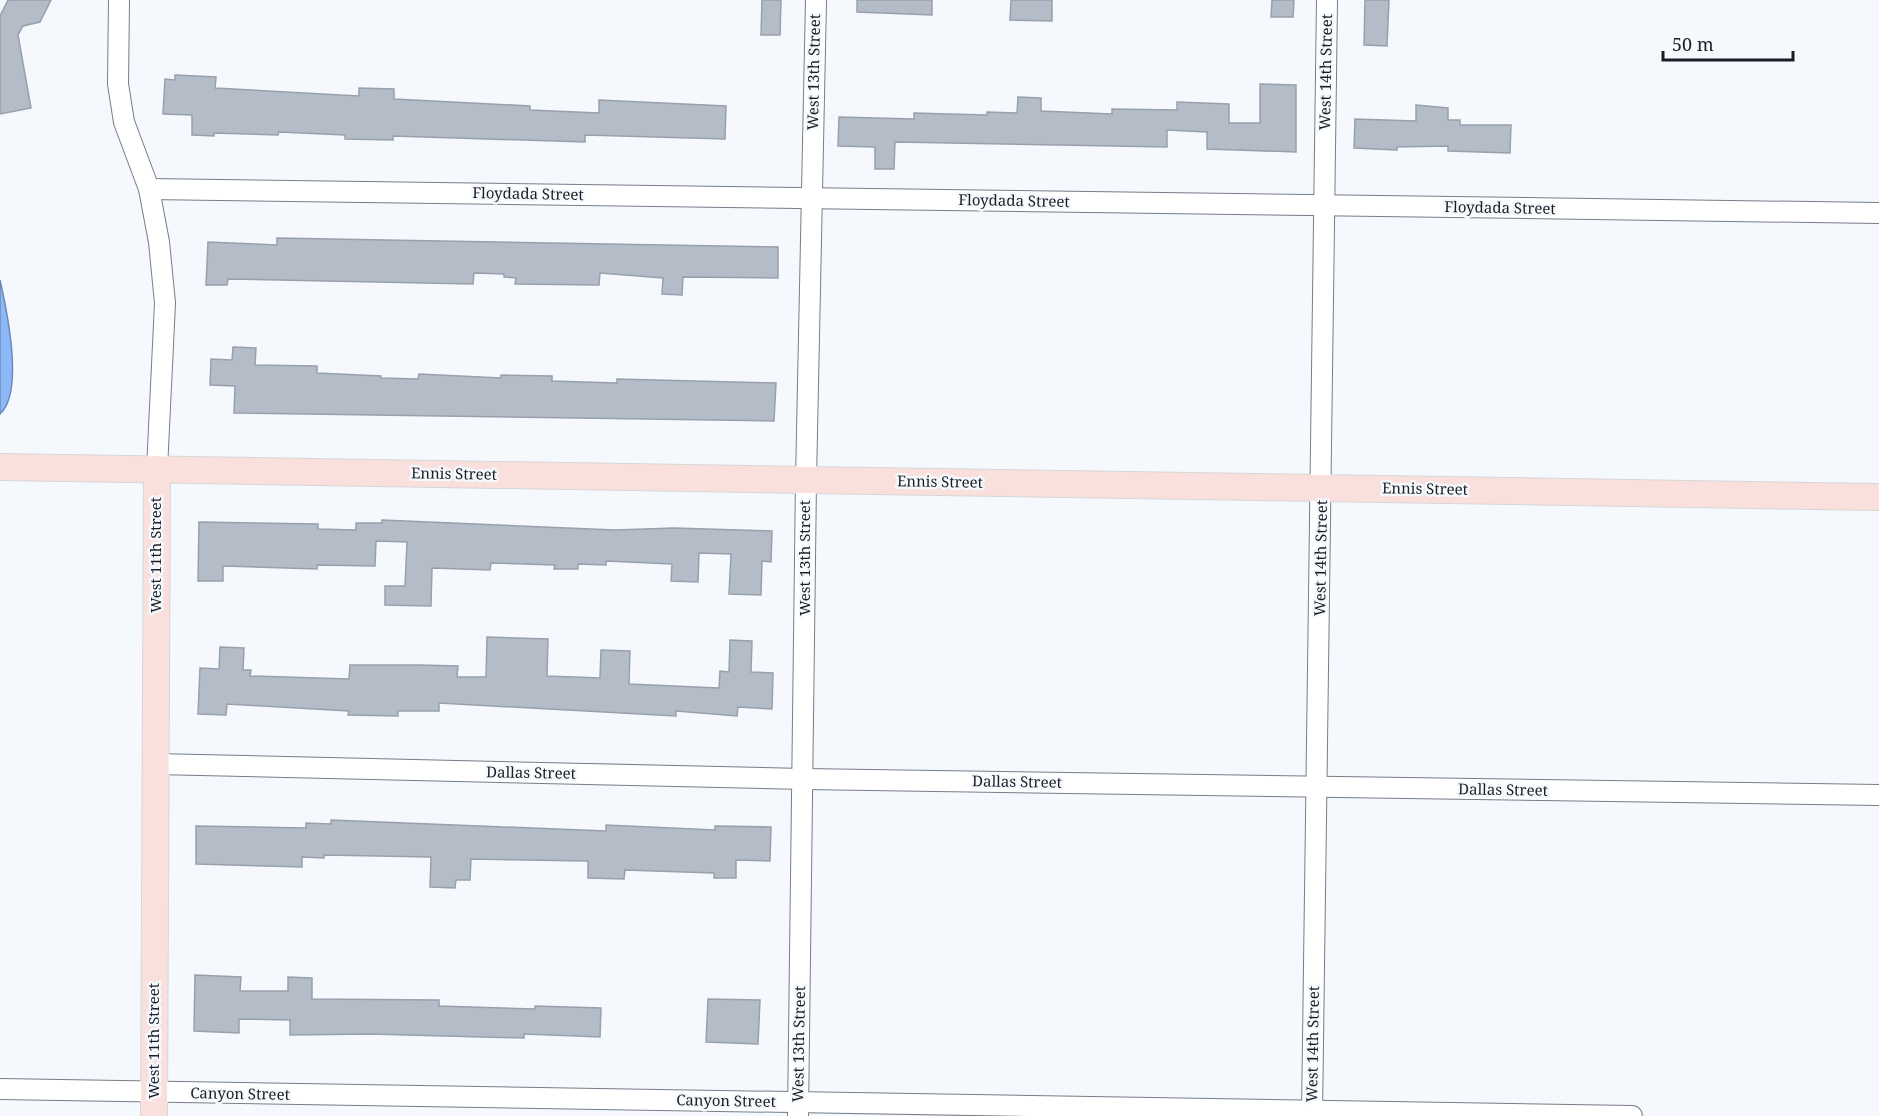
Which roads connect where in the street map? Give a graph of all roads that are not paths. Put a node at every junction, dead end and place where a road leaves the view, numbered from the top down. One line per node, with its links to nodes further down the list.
1 (119, 0): 4 (street, West 11th Street)
2 (816, 0): 5 (street, West 13th Street)
3 (1327, 0): 6 (street, West 14th Street)
4 (149, 189): 5 (street, Floydada Street); 9 (street, West 11th Street)
5 (811, 197): 6 (street, Floydada Street); 10 (street, West 13th Street)
6 (1325, 206): 7 (street, Floydada Street); 11 (street, West 14th Street)
7 (1879, 213)
8 (0, 467): 9 (main road, Ennis Street)
9 (157, 469): 10 (main road, Ennis Street); 13 (main road, West 11th Street)
10 (806, 480): 11 (main road, Ennis Street); 14 (street, West 13th Street)
11 (1322, 487): 12 (main road, Ennis Street); 15 (street, West 14th Street)
12 (1879, 498)
13 (155, 764): 14 (street, Dallas Street); 18 (main road, West 11th Street)
14 (804, 779): 15 (street, Dallas Street); 19 (street, West 13th Street)
15 (1315, 787): 16 (street, Dallas Street); 20 (street, West 14th Street)
16 (1879, 795)
17 (0, 1089): 18 (street, Canyon Street)
18 (154, 1104): 19 (street, Canyon Street)
19 (798, 1109): 20 (street, Canyon Street)
20 (1312, 1114): 21 (street, Canyon Street)
21 (1632, 1116)

